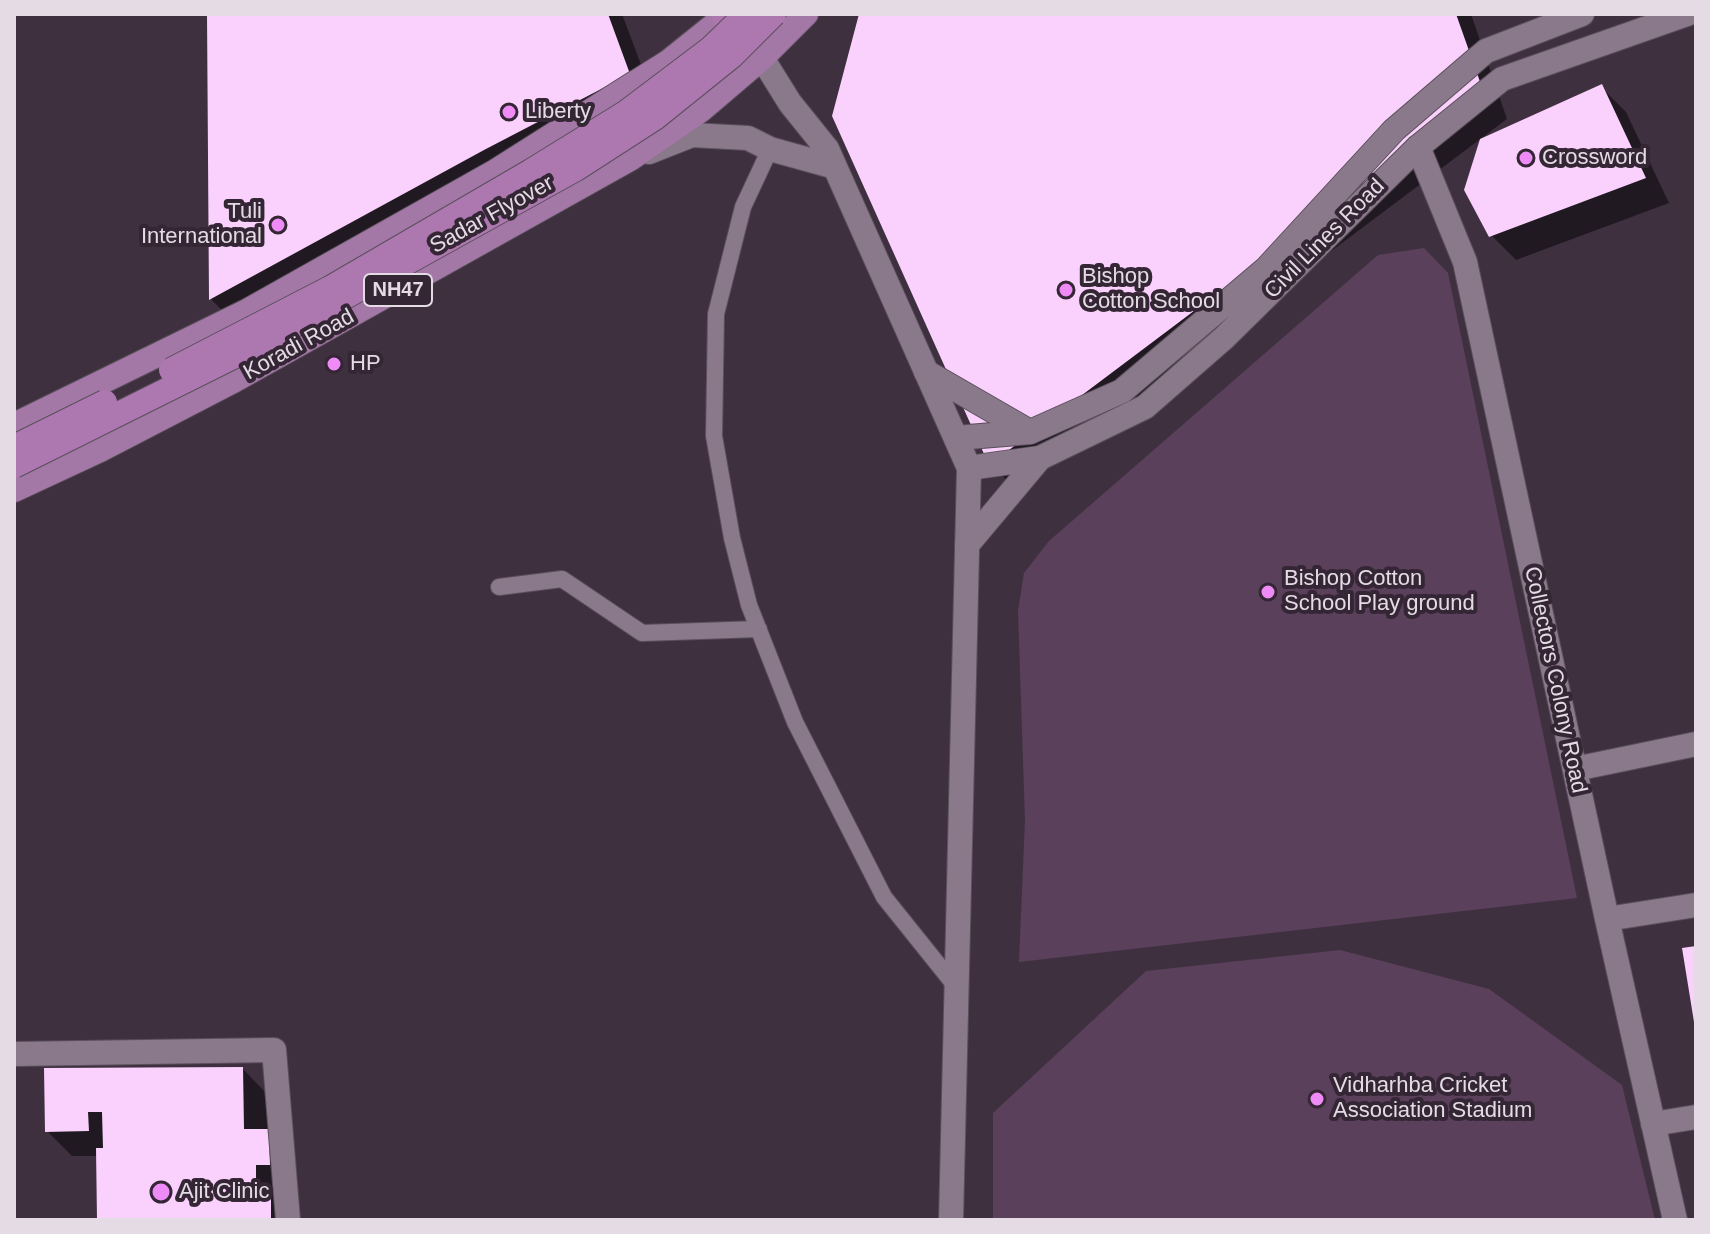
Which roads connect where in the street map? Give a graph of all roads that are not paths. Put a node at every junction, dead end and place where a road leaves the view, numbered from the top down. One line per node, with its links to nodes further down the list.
1 (774, 14): 17 (highway, Sadar Flyover, bridge)
2 (806, 14): 6 (main road, Koradi Road / NH47)
3 (1582, 14): 13 (street)
4 (1687, 14): 7 (street, Civil Lines Road)
5 (732, 15): 6 (street); 12 (main road, NH47); 15 (highway, Sadar Flyover, bridge)
6 (762, 58): 9 (main road, Koradi Road / NH47); 10 (street)
7 (1418, 147): 16 (street, Civil Lines Road); 24 (street, Collectors Colony Road)
8 (770, 149): 9 (street); 10 (street); 22 (lane)
9 (630, 159): 19 (main road, Koradi Road / NH47)
10 (835, 167): 11 (street)
11 (926, 372): 13 (street); 14 (street)
12 (14, 425)
13 (1030, 432): 14 (street)
14 (956, 438): 18 (street)
15 (14, 447)
16 (1040, 458): 18 (street, Civil Lines Road); 20 (street)
17 (14, 466)
18 (969, 468): 20 (street)
19 (14, 490)
20 (967, 545): 27 (street)
21 (499, 587): 22 (lane)
22 (759, 629): 27 (lane)
23 (1696, 744): 24 (street)
24 (1575, 769): 26 (street, Collectors Colony Road)
25 (1696, 905): 26 (street)
26 (1607, 919): 30 (street, Collectors Colony Road)
27 (957, 988): 32 (street)
28 (14, 1054): 31 (street)
29 (1696, 1117): 30 (street)
30 (1653, 1124): 33 (street, Collectors Colony Road)
31 (288, 1220)
32 (951, 1220)
33 (1675, 1220)

